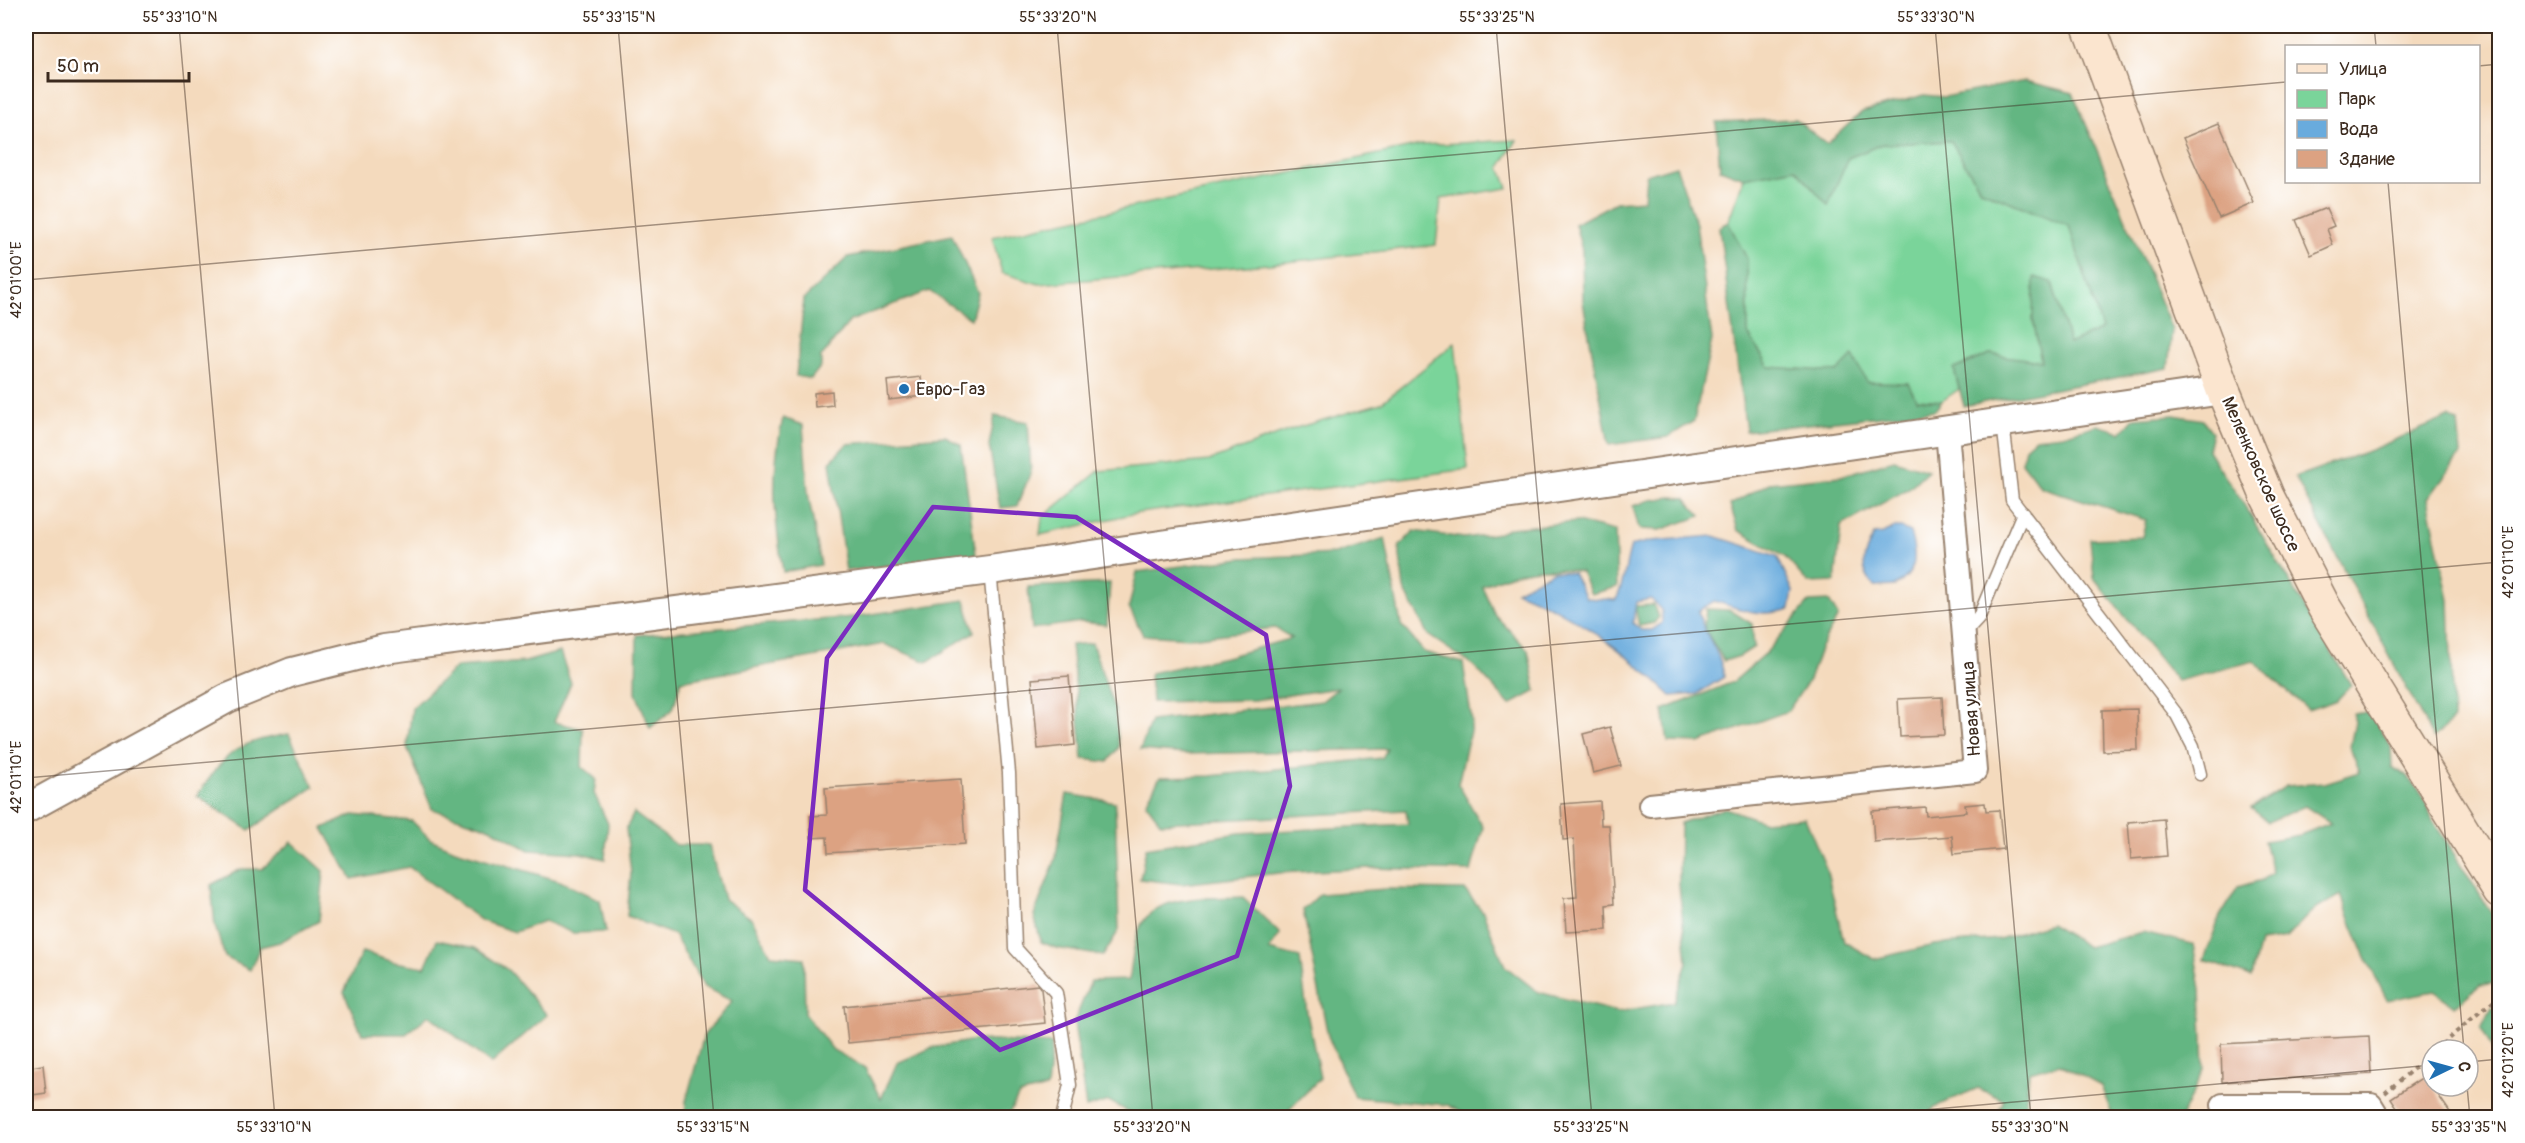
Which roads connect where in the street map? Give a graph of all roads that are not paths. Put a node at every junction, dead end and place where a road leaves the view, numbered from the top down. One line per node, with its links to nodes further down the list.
1 (2089, 26): 2 (main road, Меленковское шоссе)
2 (2223, 390): 3 (street); 11 (main road, Меленковское шоссе)
3 (2002, 423): 4 (street); 5 (lane)
4 (1947, 430): 6 (street); 7 (street, Новая улица)
5 (2023, 513): 7 (lane); 8 (lane)
6 (990, 570): 10 (street); 14 (lane)
7 (1965, 633): 9 (street, Новая улица)
8 (2200, 774)
9 (1650, 805)
10 (26, 809)
11 (2499, 891)
12 (2223, 1105): 13 (street)
13 (2375, 1111)
14 (1062, 1118)

